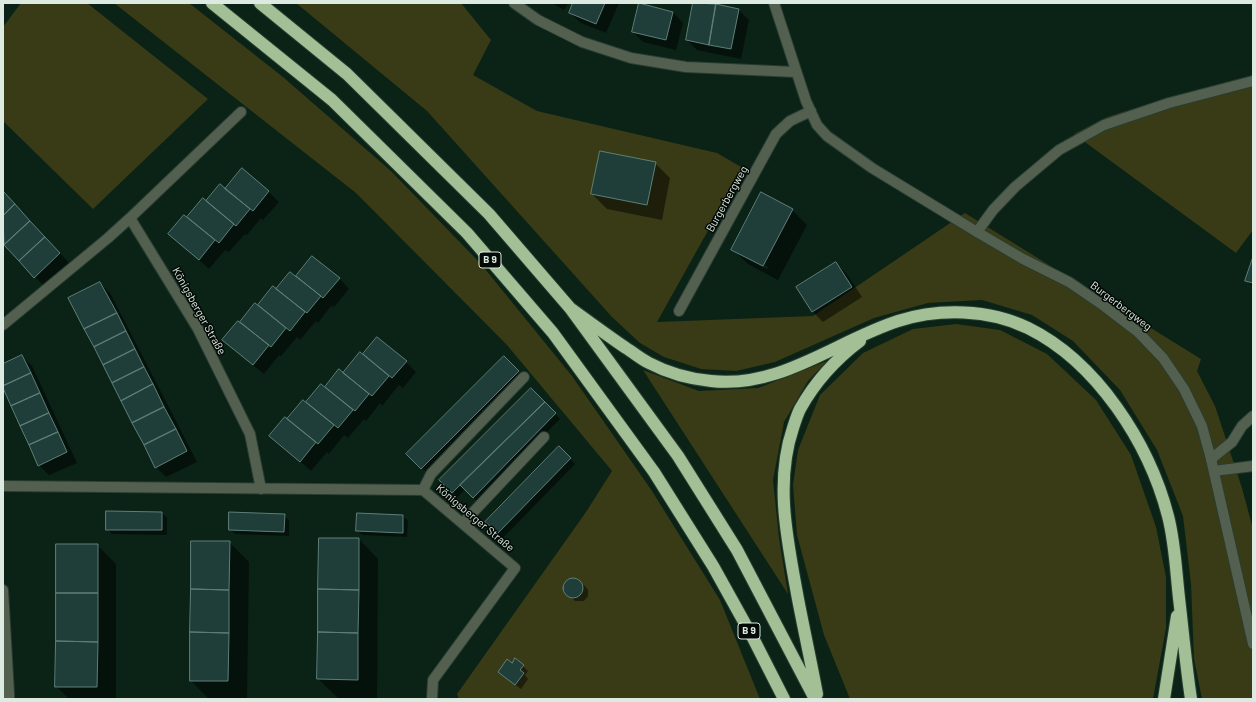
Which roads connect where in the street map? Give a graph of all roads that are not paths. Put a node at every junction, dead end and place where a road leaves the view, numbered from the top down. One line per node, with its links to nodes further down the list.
1 (212, 3): 28 (highway, B 9)
2 (260, 3): 11 (highway, B 9)
3 (514, 3): 5 (street)
4 (774, 3): 5 (street, Burgerbergweg)
5 (795, 72): 8 (street, Burgerbergweg)
6 (1253, 81): 10 (street)
7 (241, 112): 9 (street)
8 (811, 112): 10 (street, Burgerbergweg); 12 (street, Burgerbergweg)
9 (130, 218): 13 (street); 22 (street, Königsberger Straße)
10 (976, 232): 18 (street, Burgerbergweg)
11 (570, 308): 14 (highway); 31 (highway, B 9)
12 (679, 311)
13 (3, 325)
14 (877, 328): 26 (highway); 31 (highway)
15 (524, 377): 23 (street)
16 (1253, 416): 18 (street)
17 (544, 437): 24 (street)
18 (1212, 459): 20 (street, Burgerbergweg)
19 (1253, 466): 20 (street)
20 (1214, 471): 27 (street, Burgerbergweg)
21 (3, 486): 22 (street, Königsberger Straße)
22 (261, 488): 23 (street, Königsberger Straße)
23 (423, 490): 24 (street, Königsberger Straße)
24 (463, 523): 30 (street, Königsberger Straße)
25 (3, 590): 29 (street)
26 (1179, 599): 32 (highway); 33 (highway)
27 (1253, 644)
28 (783, 698)
29 (9, 699)
30 (432, 699)
31 (816, 699)
32 (1164, 699)
33 (1191, 699)

